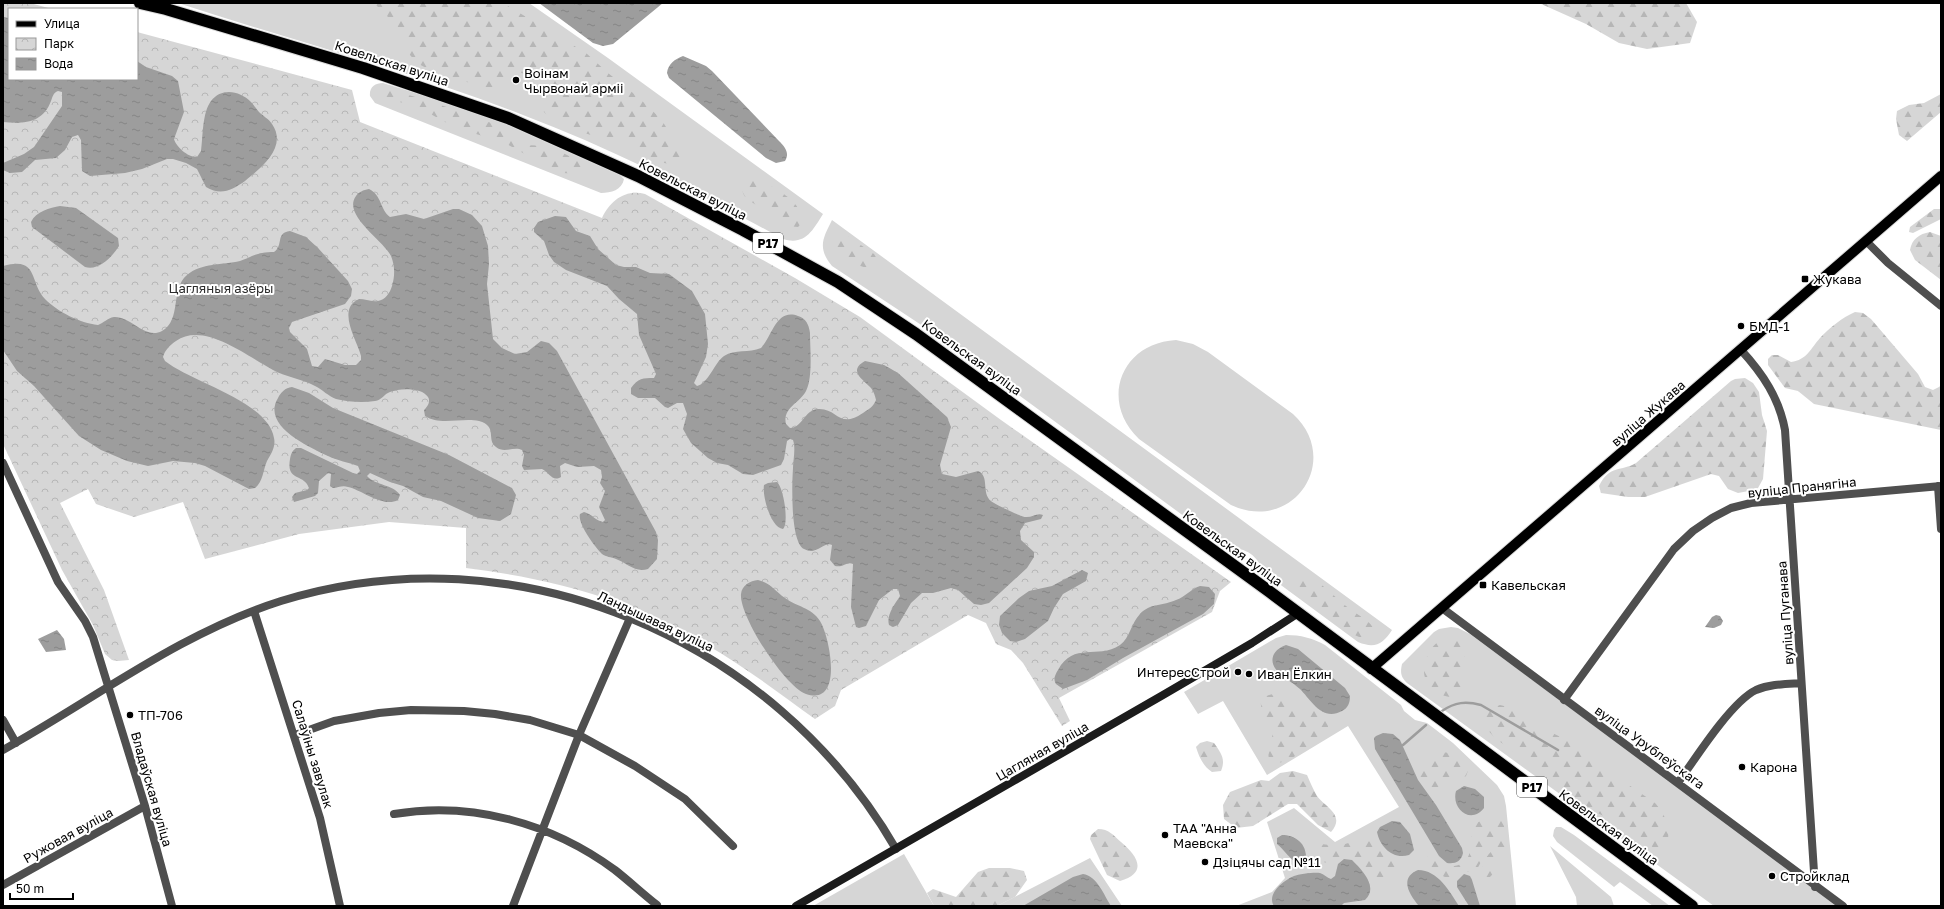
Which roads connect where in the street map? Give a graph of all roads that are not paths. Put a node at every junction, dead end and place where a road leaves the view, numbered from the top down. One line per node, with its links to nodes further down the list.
1 (140, 3): 3 (highway, Ковельская вуліца / Р17)
2 (150, 3): 3 (highway, Р17)
3 (166, 9): 14 (highway, Ковельская вуліца / Р17)
4 (1941, 176): 5 (main road, вуліца Жукава)
5 (1866, 241): 6 (street); 7 (main road, вуліца Жукава)
6 (1941, 306)
7 (1741, 350): 10 (street, вуліца Пуганава); 12 (main road, вуліца Жукава)
8 (3, 463): 18 (street, Владаўская вуліца)
9 (1939, 486): 10 (street, вуліца Пранягіна); 11 (street)
10 (1790, 499): 17 (street, вуліца Пуганава); 19 (street, вуліца Пранягіна)
11 (1941, 529)
12 (1442, 608): 16 (main road, вуліца Жукава); 19 (street, вуліца Урублеўскага)
13 (254, 611): 15 (street, Ландышавая вуліца); 18 (street, Ландышавая вуліца); 21 (street, Салаўіны завулак)
14 (1297, 614): 16 (highway, Ковельская вуліца / Р17); 30 (street, Цагляная вуліца)
15 (630, 618): 22 (street); 30 (street, Ландышавая вуліца)
16 (1371, 669): 38 (highway, Ковельская вуліца / Р17)
17 (1801, 683): 25 (street); 32 (street, вуліца Пуганава)
18 (109, 687): 23 (street, Ландышавая вуліца); 26 (street, Владаўская вуліца)
19 (1564, 700): 25 (street, вуліца Урублеўскага)
20 (3, 720): 23 (street)
21 (295, 735): 22 (street); 35 (street, Салаўіны завулак)
22 (579, 735): 28 (street); 29 (street)
23 (16, 743): 24 (street, Ландышавая вуліца)
24 (3, 750)
25 (1678, 783): 32 (street, вуліца Урублеўскага)
26 (145, 806): 31 (street, Ружовая вуліца); 34 (street, Владаўская вуліца)
27 (394, 814): 28 (street)
28 (543, 830): 33 (street); 36 (street)
29 (733, 846)
30 (896, 849): 37 (street, Цагляная вуліца)
31 (3, 885)
32 (1815, 887): 39 (street, вуліца Урублеўскага)
33 (657, 905)
34 (172, 906)
35 (340, 906)
36 (513, 906)
37 (796, 906)
38 (1692, 906)
39 (1843, 906)

